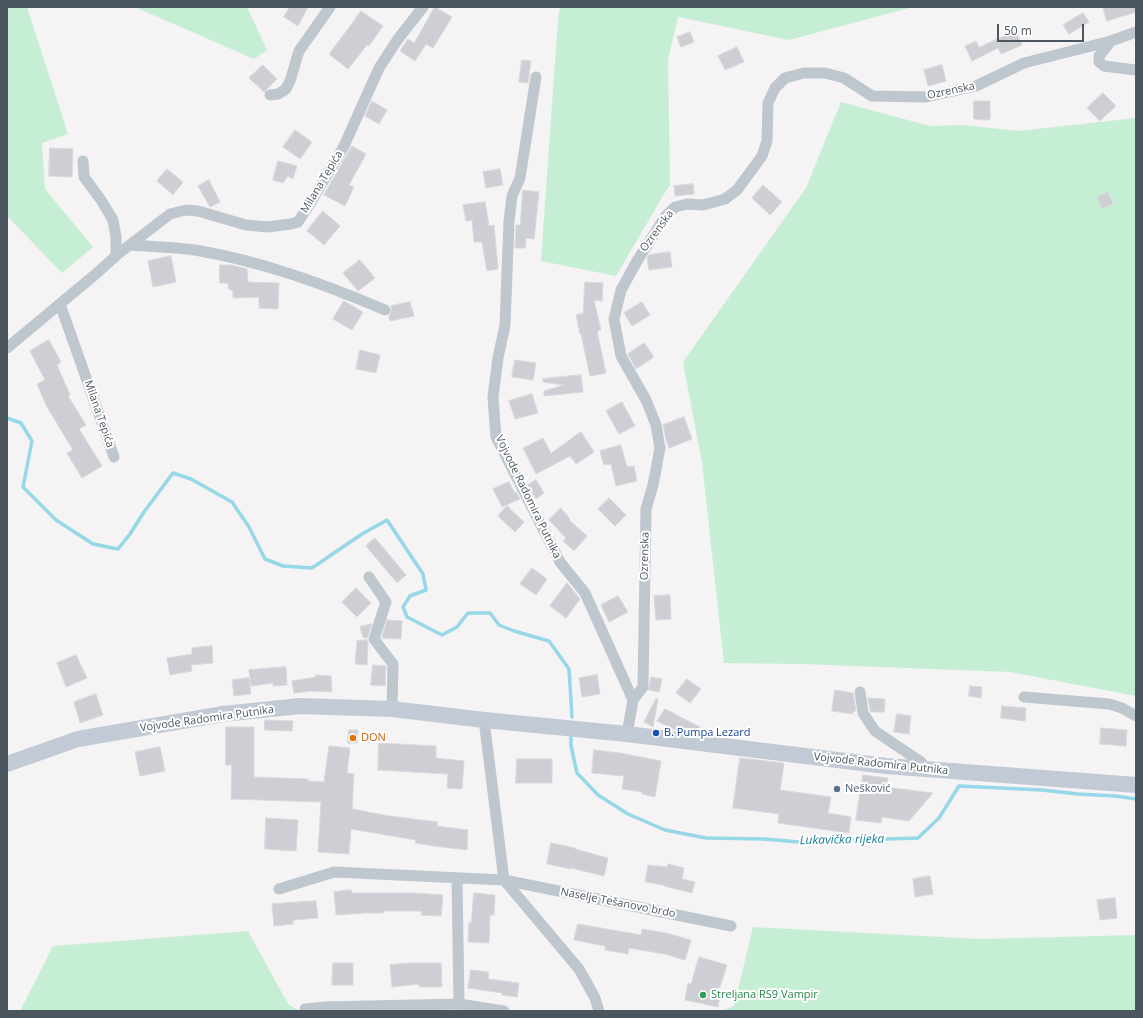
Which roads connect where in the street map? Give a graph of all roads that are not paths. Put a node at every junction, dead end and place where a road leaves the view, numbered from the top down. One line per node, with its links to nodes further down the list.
1 (330, 7): 7 (street)
2 (423, 7): 9 (street, Milana Tepića)
3 (1136, 32): 4 (street, Ozrenska)
4 (1111, 42): 5 (street); 18 (street, Ozrenska)
5 (1135, 70)
6 (536, 77): 18 (street, Vojvode Radomira Putnika)
7 (270, 95)
8 (83, 161): 10 (street)
9 (131, 245): 10 (street, Milana Tepića); 12 (street)
10 (116, 256): 11 (street, Milana Tepića)
11 (60, 304): 13 (street, Milana Tepića); 14 (street, Milana Tepića)
12 (385, 310)
13 (7, 348)
14 (114, 456)
15 (369, 577): 19 (street)
16 (860, 692): 24 (street)
17 (1024, 697): 20 (street)
18 (633, 700): 22 (street)
19 (392, 709): 21 (main road, Vojvode Radomira Putnika); 23 (main road, Vojvode Radomira Putnika)
20 (1136, 716)
21 (484, 720): 22 (main road, Vojvode Radomira Putnika); 27 (street)
22 (627, 734): 24 (main road, Vojvode Radomira Putnika)
23 (7, 764)
24 (926, 769): 25 (main road, Vojvode Radomira Putnika)
25 (1136, 785)
26 (457, 878): 27 (street, Naselje Tešanovo brdo); 28 (street, Naselje Tešanovo brdo); 30 (street)
27 (504, 880): 29 (street, Naselje Tešanovo brdo); 33 (street)
28 (279, 889)
29 (731, 926)
30 (459, 1004): 31 (street); 32 (street)
31 (305, 1010)
32 (504, 1011)
33 (599, 1011)

